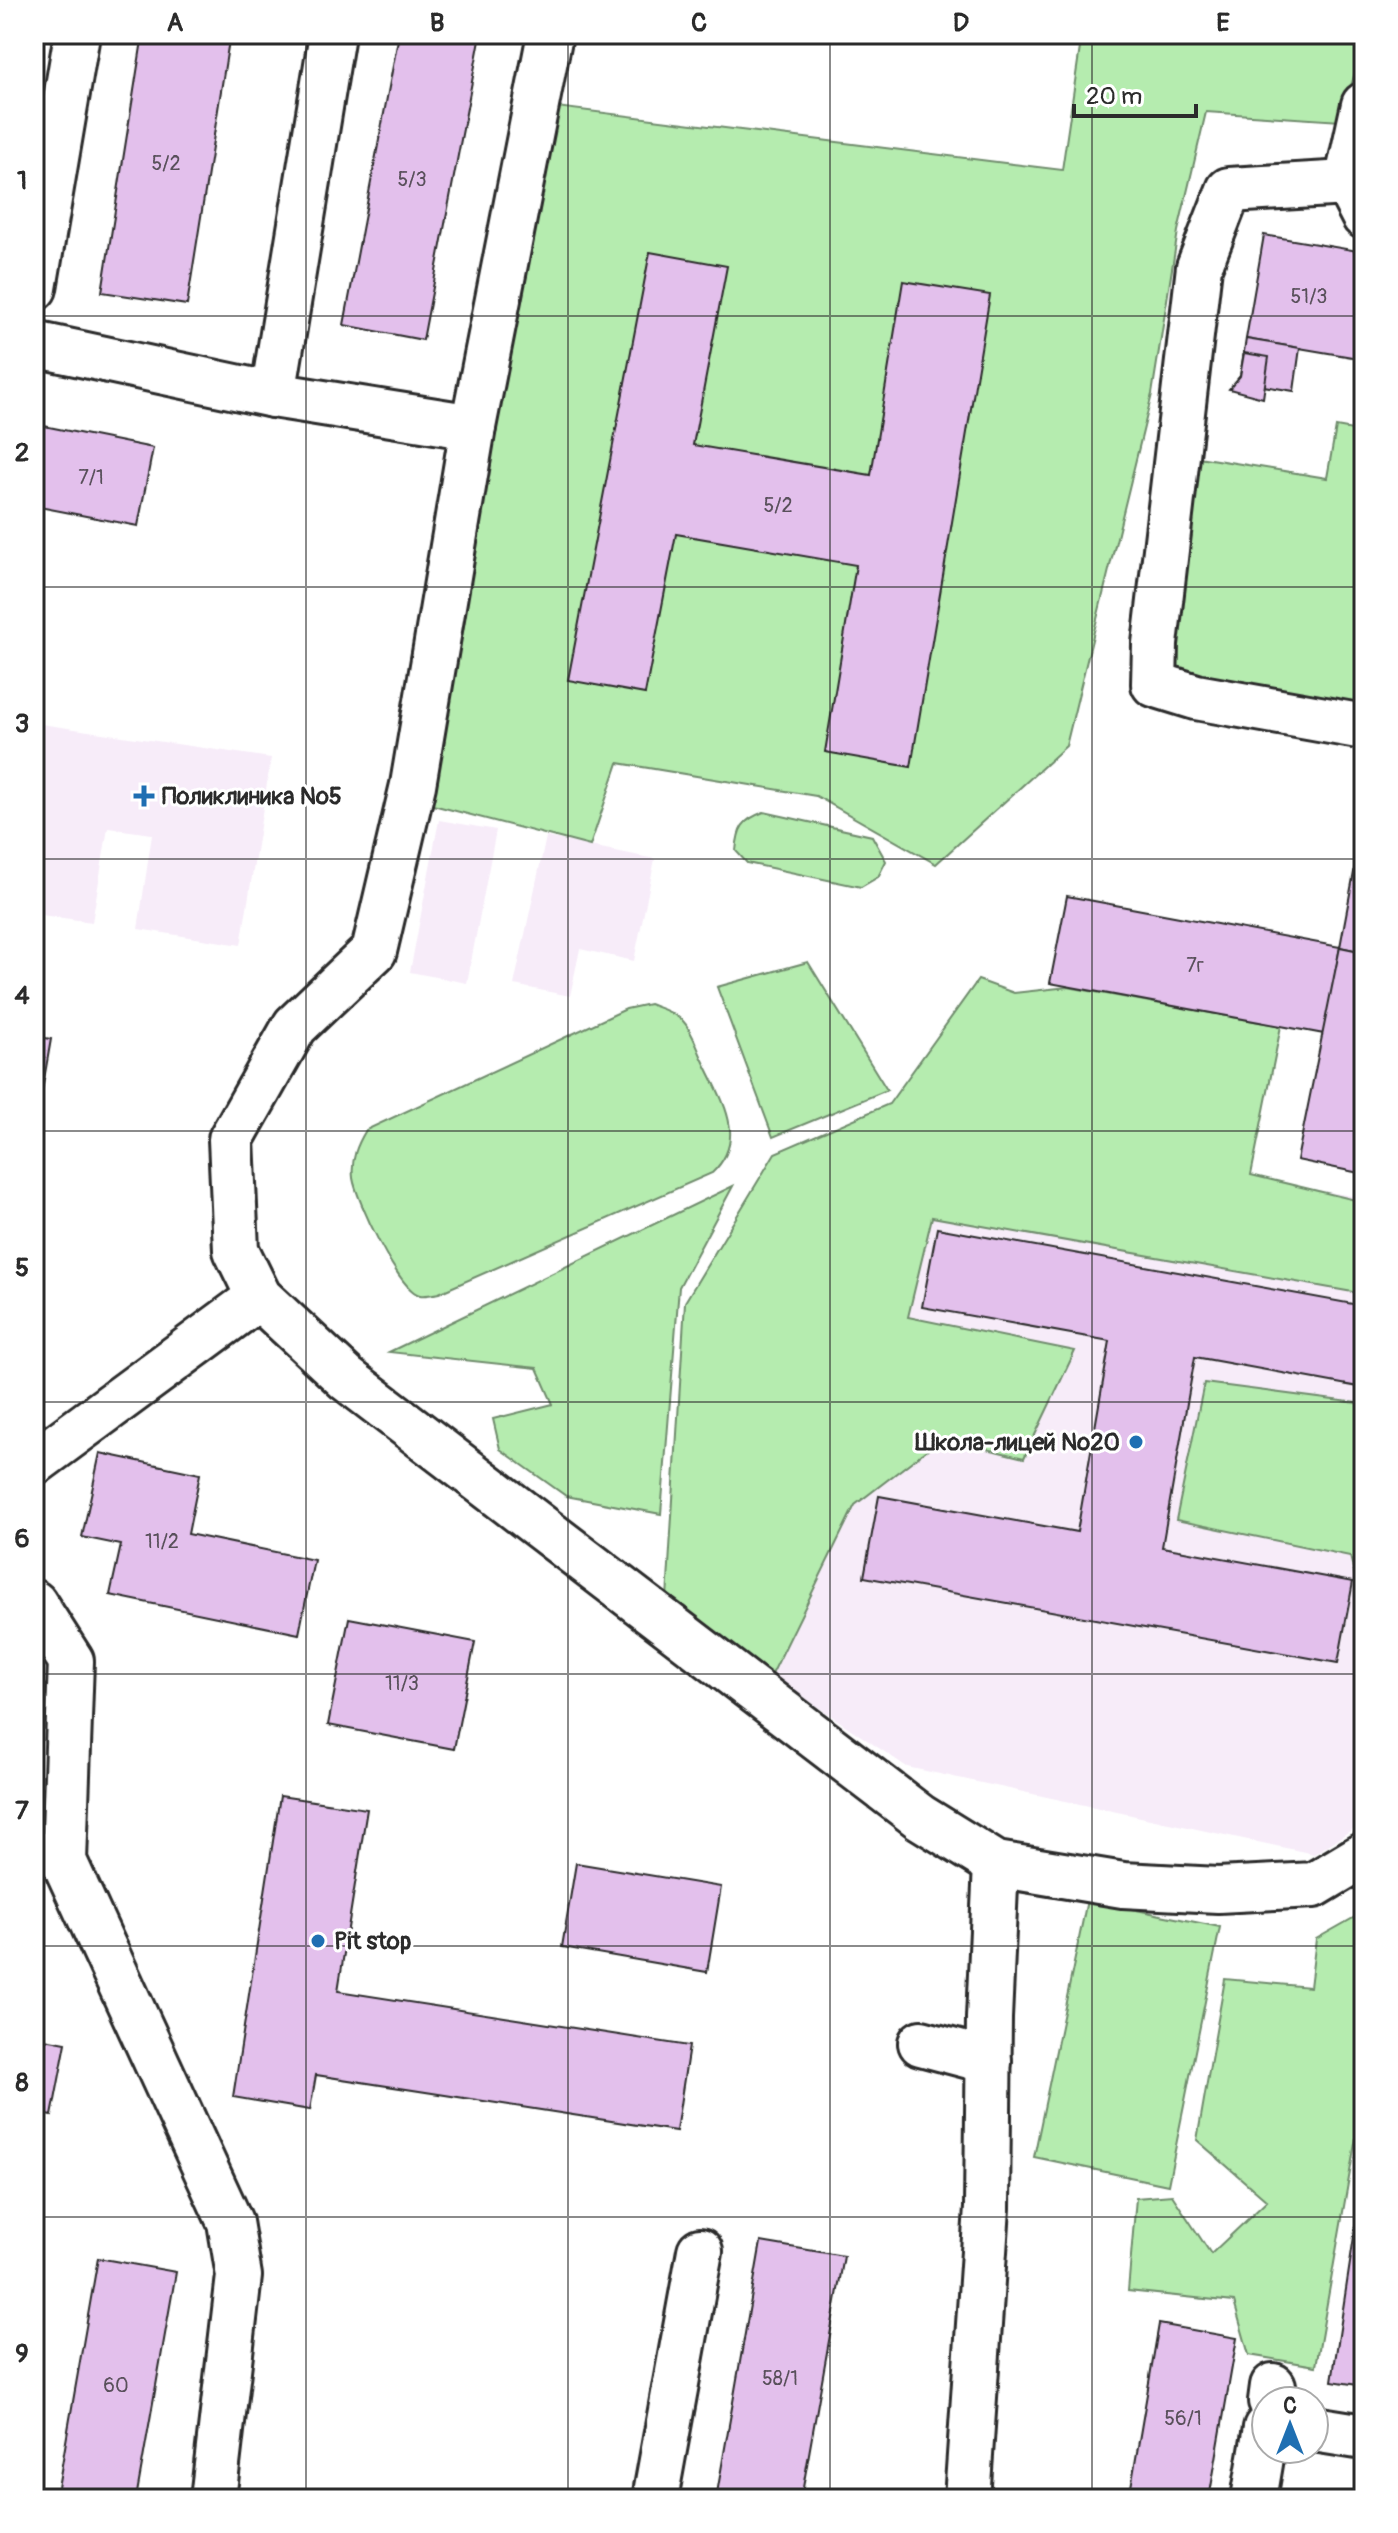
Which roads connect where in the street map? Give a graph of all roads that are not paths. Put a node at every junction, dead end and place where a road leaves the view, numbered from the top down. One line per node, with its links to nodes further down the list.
1 (77, 34): 6 (street)
2 (332, 34): 8 (street)
3 (550, 34): 9 (street)
4 (1364, 105): 5 (street)
5 (1356, 199): 10 (street)
6 (34, 288)
7 (34, 344): 8 (street)
8 (273, 395): 9 (street)
9 (473, 427): 11 (street)
10 (1364, 727)
11 (259, 1297): 12 (street); 15 (street)
12 (34, 1463)
13 (34, 1603): 22 (street)
14 (1364, 1855): 15 (street)
15 (996, 1864): 17 (street)
16 (921, 2043): 17 (street)
17 (989, 2061): 24 (street)
18 (700, 2251): 23 (street)
19 (1330, 2432): 20 (street)
20 (1364, 2437)
21 (1260, 2465): 25 (street)
22 (213, 2499)
23 (655, 2499)
24 (967, 2499)
25 (1254, 2499)

